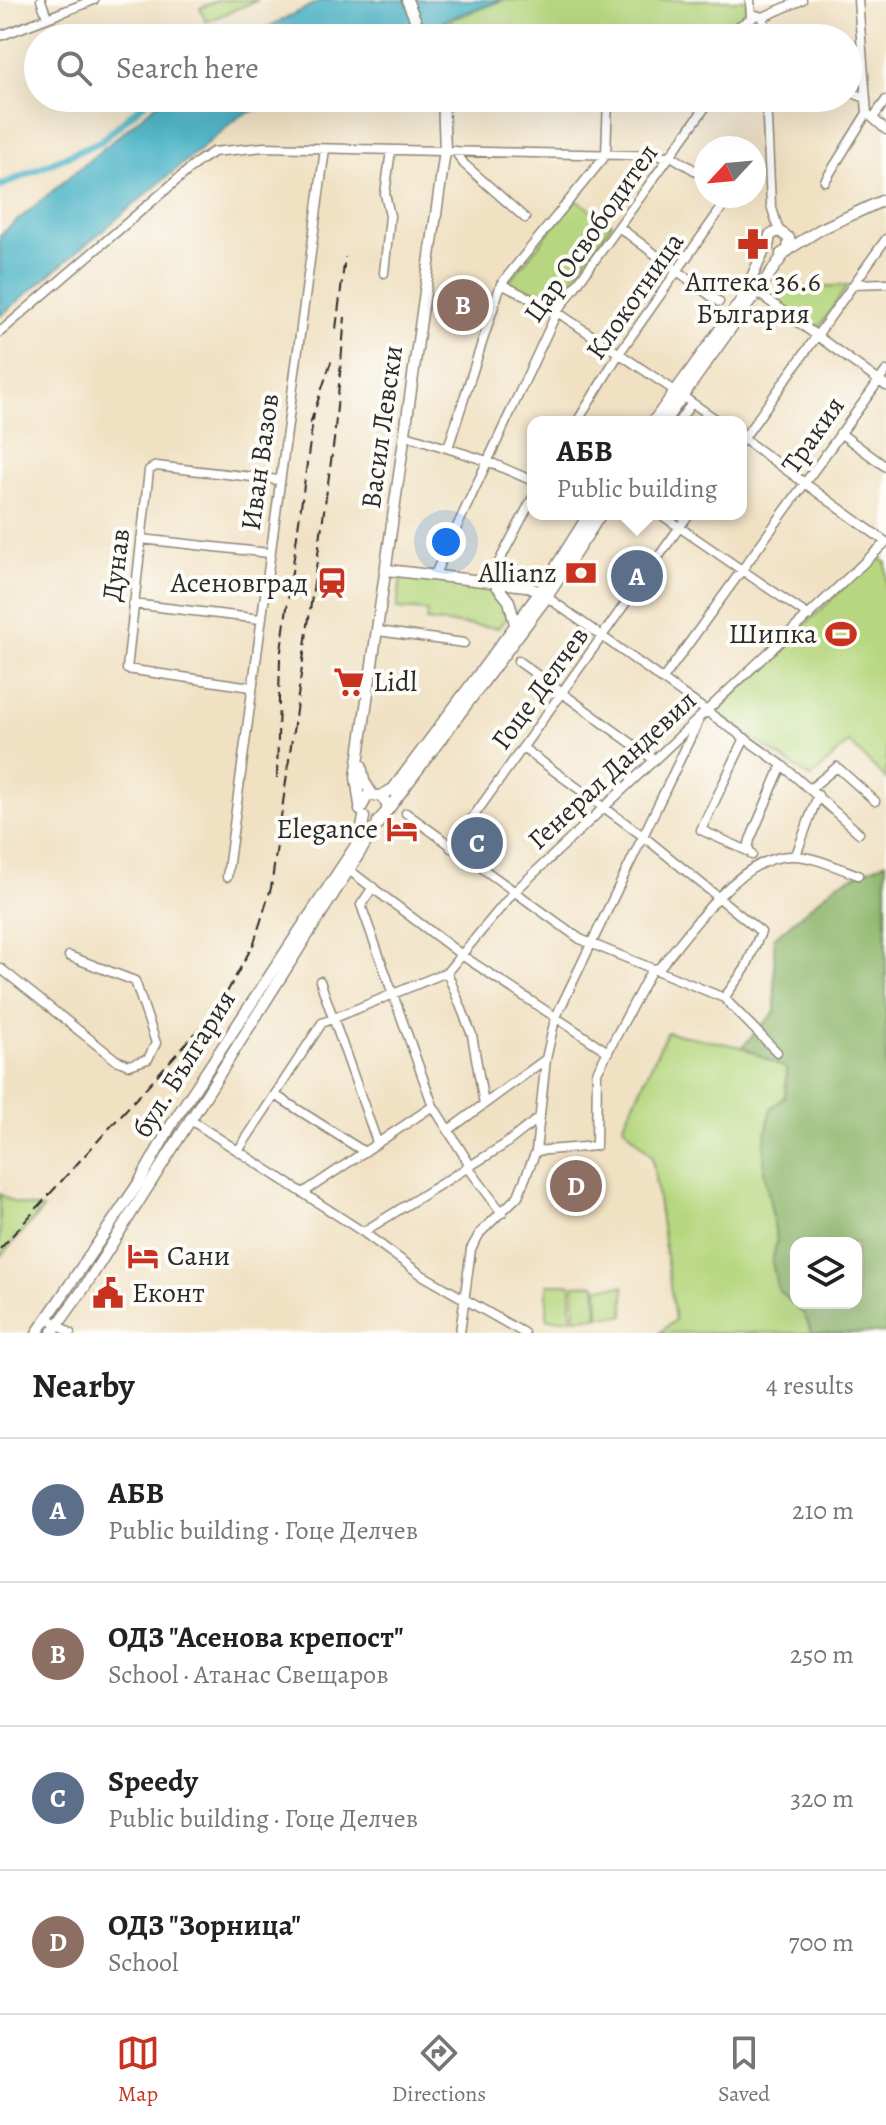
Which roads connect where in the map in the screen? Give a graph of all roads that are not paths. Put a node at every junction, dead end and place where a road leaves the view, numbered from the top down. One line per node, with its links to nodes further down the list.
1 (41, 0): 7 (street)
2 (94, 0): 7 (street)
3 (407, 0): 10 (main road)
4 (752, 0): 8 (street)
5 (802, 0): 8 (street)
6 (858, 0): 15 (street)
7 (47, 17): 9 (street)
8 (757, 19): 11 (street); 12 (street); 13 (street); 14 (street)
9 (30, 24)
10 (417, 24)
11 (748, 24)
12 (756, 24)
13 (758, 24)
14 (760, 24)
15 (860, 24)
16 (24, 26): 17 (street)
17 (0, 36)
18 (862, 56): 20 (street)
19 (862, 97): 20 (street)
20 (865, 98): 26 (street)
21 (886, 100): 26 (street)
22 (445, 112): 30 (main road, Васил Левски)
23 (608, 112): 31 (street)
24 (702, 112): 32 (street, Цар Освободител)
25 (767, 112): 36 (street)
26 (870, 115): 27 (street); 34 (street)
27 (886, 130)
28 (325, 149): 29 (street); 53 (street); 72 (street, Иван Вазов)
29 (391, 150): 30 (street); 46 (street)
30 (450, 151): 31 (street); 38 (street); 66 (main road, Васил Левски)
31 (606, 155): 32 (street); 48 (street)
32 (671, 156): 33 (street); 39 (street, Цар Освободител)
33 (694, 170)
34 (825, 181)
35 (886, 199): 40 (main road)
36 (771, 205): 41 (street); 43 (street)
37 (722, 208): 45 (street, Клокотница)
38 (525, 218)
39 (620, 228): 45 (street); 52 (street, Цар Освободител)
40 (821, 229): 41 (main road); 44 (main road)
41 (783, 233): 43 (main road); 44 (main road)
42 (886, 239): 49 (street)
43 (767, 242): 44 (main road); 58 (main road)
44 (786, 252): 50 (main road)
45 (678, 272): 51 (street); 55 (street, Клокотница)
46 (384, 273)
47 (886, 283): 49 (street)
48 (501, 284): 52 (street); 68 (street)
49 (854, 284): 54 (street)
50 (758, 293): 54 (street); 58 (main road)
51 (719, 302)
52 (557, 312): 55 (street); 69 (street, Цар Освободител)
53 (0, 332)
54 (817, 336): 57 (street); 64 (street)
55 (620, 352): 58 (street); 59 (street, Клокотница)
56 (886, 371): 57 (street, Тракия)
57 (882, 383): 65 (street, Тракия)
58 (683, 397): 60 (main road); 61 (main road); 62 (street); 63 (street)
59 (581, 416)
60 (660, 416)
61 (669, 416)
62 (679, 416)
63 (711, 416)
64 (747, 432)
65 (840, 433): 70 (street); 73 (street, Тракия)
66 (406, 435): 68 (street); 83 (main road, Васил Левски)
67 (747, 442): 73 (street)
68 (448, 448): 69 (street)
69 (487, 461): 71 (street); 85 (street, Цар Освободител)
70 (886, 467)
71 (527, 478)
72 (279, 480): 80 (street, Дунав); 82 (street, Иван Вазов)
73 (807, 483): 81 (street); 84 (street, Тракия)
74 (527, 509): 86 (street)
75 (586, 520): 87 (main road, бул. България)
76 (597, 520): 87 (main road, бул. България)
77 (669, 520): 79 (street)
78 (685, 520): 79 (street, Гоце Делчев)
79 (680, 527): 84 (street); 93 (street, Гоце Делчев)
80 (141, 539): 82 (street); 88 (street, Дунав)
81 (886, 542): 89 (street, Генерал Дандевил)
82 (269, 553): 90 (street, Иван Вазов)
83 (387, 570): 85 (main road); 92 (main road, Васил Левски)
84 (744, 571): 89 (street); 96 (street, Тракия)
85 (435, 574): 86 (main road)
86 (491, 581): 87 (main road); 91 (main road)
87 (544, 594): 91 (main road, бул. България); 93 (street); 113 (main road, бул. България)
88 (133, 604): 90 (street); 97 (street, Дунав)
89 (809, 616): 99 (street, Генерал Дандевил)
90 (261, 619): 97 (street, Иван Вазов)
91 (515, 624): 108 (main road, бул. България)
92 (378, 631): 94 (street); 105 (main road, Васил Левски)
93 (604, 638): 96 (street); 98 (street, Гоце Делчев)
94 (464, 643)
95 (518, 661): 98 (street)
96 (663, 679): 99 (street)
97 (251, 687): 123 (street, Иван Вазов)
98 (563, 693): 102 (street, Гоце Делчев); 104 (street)
99 (704, 714): 100 (street); 101 (street, Генерал Дандевил); 103 (street)
100 (745, 738): 106 (street); 118 (street)
101 (673, 742): 103 (street); 104 (street, Генерал Дандевил)
102 (523, 748): 111 (street); 117 (street, Гоце Делчев)
103 (683, 753): 116 (street)
104 (653, 759): 111 (street, Генерал Дандевил)
105 (360, 763): 108 (main road, Васил Левски); 110 (main road, Васил Левски)
106 (782, 765): 107 (street); 118 (street)
107 (814, 791): 109 (street); 115 (street); 119 (street)
108 (376, 795): 110 (main road); 113 (main road)
109 (875, 801)
110 (360, 805): 114 (main road)
111 (604, 809): 116 (street); 125 (street, Генерал Дандевил)
112 (406, 813): 117 (street)
113 (384, 815): 114 (main road); 121 (main road, бул. България)
114 (364, 817): 156 (main road, бул. България)
115 (859, 833)
116 (643, 836): 126 (street); 127 (street)
117 (451, 848): 125 (street)
118 (750, 852): 120 (street)
119 (796, 855): 120 (street); 122 (street)
120 (758, 862): 126 (street)
121 (349, 870): 124 (street); 145 (main road, бул. България)
122 (858, 875)
123 (227, 877)
124 (373, 887): 129 (street); 134 (street)
125 (513, 893): 127 (street); 129 (street, Генерал Дандевил)
126 (720, 897): 131 (street); 135 (street)
127 (592, 944): 131 (street); 137 (street)
128 (69, 956): 130 (street)
129 (463, 956): 132 (street, Генерал Дандевил); 137 (street)
130 (0, 968)
131 (651, 971): 135 (street); 138 (street)
132 (447, 972): 134 (street, Генерал Дандевил); 142 (street)
133 (320, 981): 136 (street)
134 (395, 994): 136 (street, Генерал Дандевил); 143 (street)
135 (724, 998): 139 (street)
136 (332, 1018): 141 (street, Генерал Дандевил); 147 (street)
137 (555, 1019): 138 (street); 140 (street)
138 (608, 1052): 150 (street)
139 (777, 1052)
140 (546, 1059): 142 (street); 144 (street)
141 (275, 1095): 148 (street, Генерал Дандевил); 149 (street)
142 (484, 1104): 146 (street)
143 (433, 1106): 146 (street); 147 (street)
144 (540, 1117): 150 (street); 151 (street)
145 (189, 1119): 148 (street); 157 (main road, бул. България)
146 (450, 1129): 151 (street)
147 (377, 1142): 149 (street)
148 (238, 1151): 152 (street)
149 (363, 1151): 152 (street)
150 (536, 1151): 153 (street)
151 (468, 1166): 153 (street); 154 (street)
152 (303, 1193): 154 (street)
153 (502, 1213): 155 (street)
154 (363, 1232): 155 (street)
155 (464, 1302): 160 (street); 161 (street)
156 (47, 1317): 157 (street); 158 (main road, бул. България)
157 (55, 1329): 159 (street)
158 (37, 1333)
159 (70, 1333)
160 (460, 1333)
161 (524, 1333)

